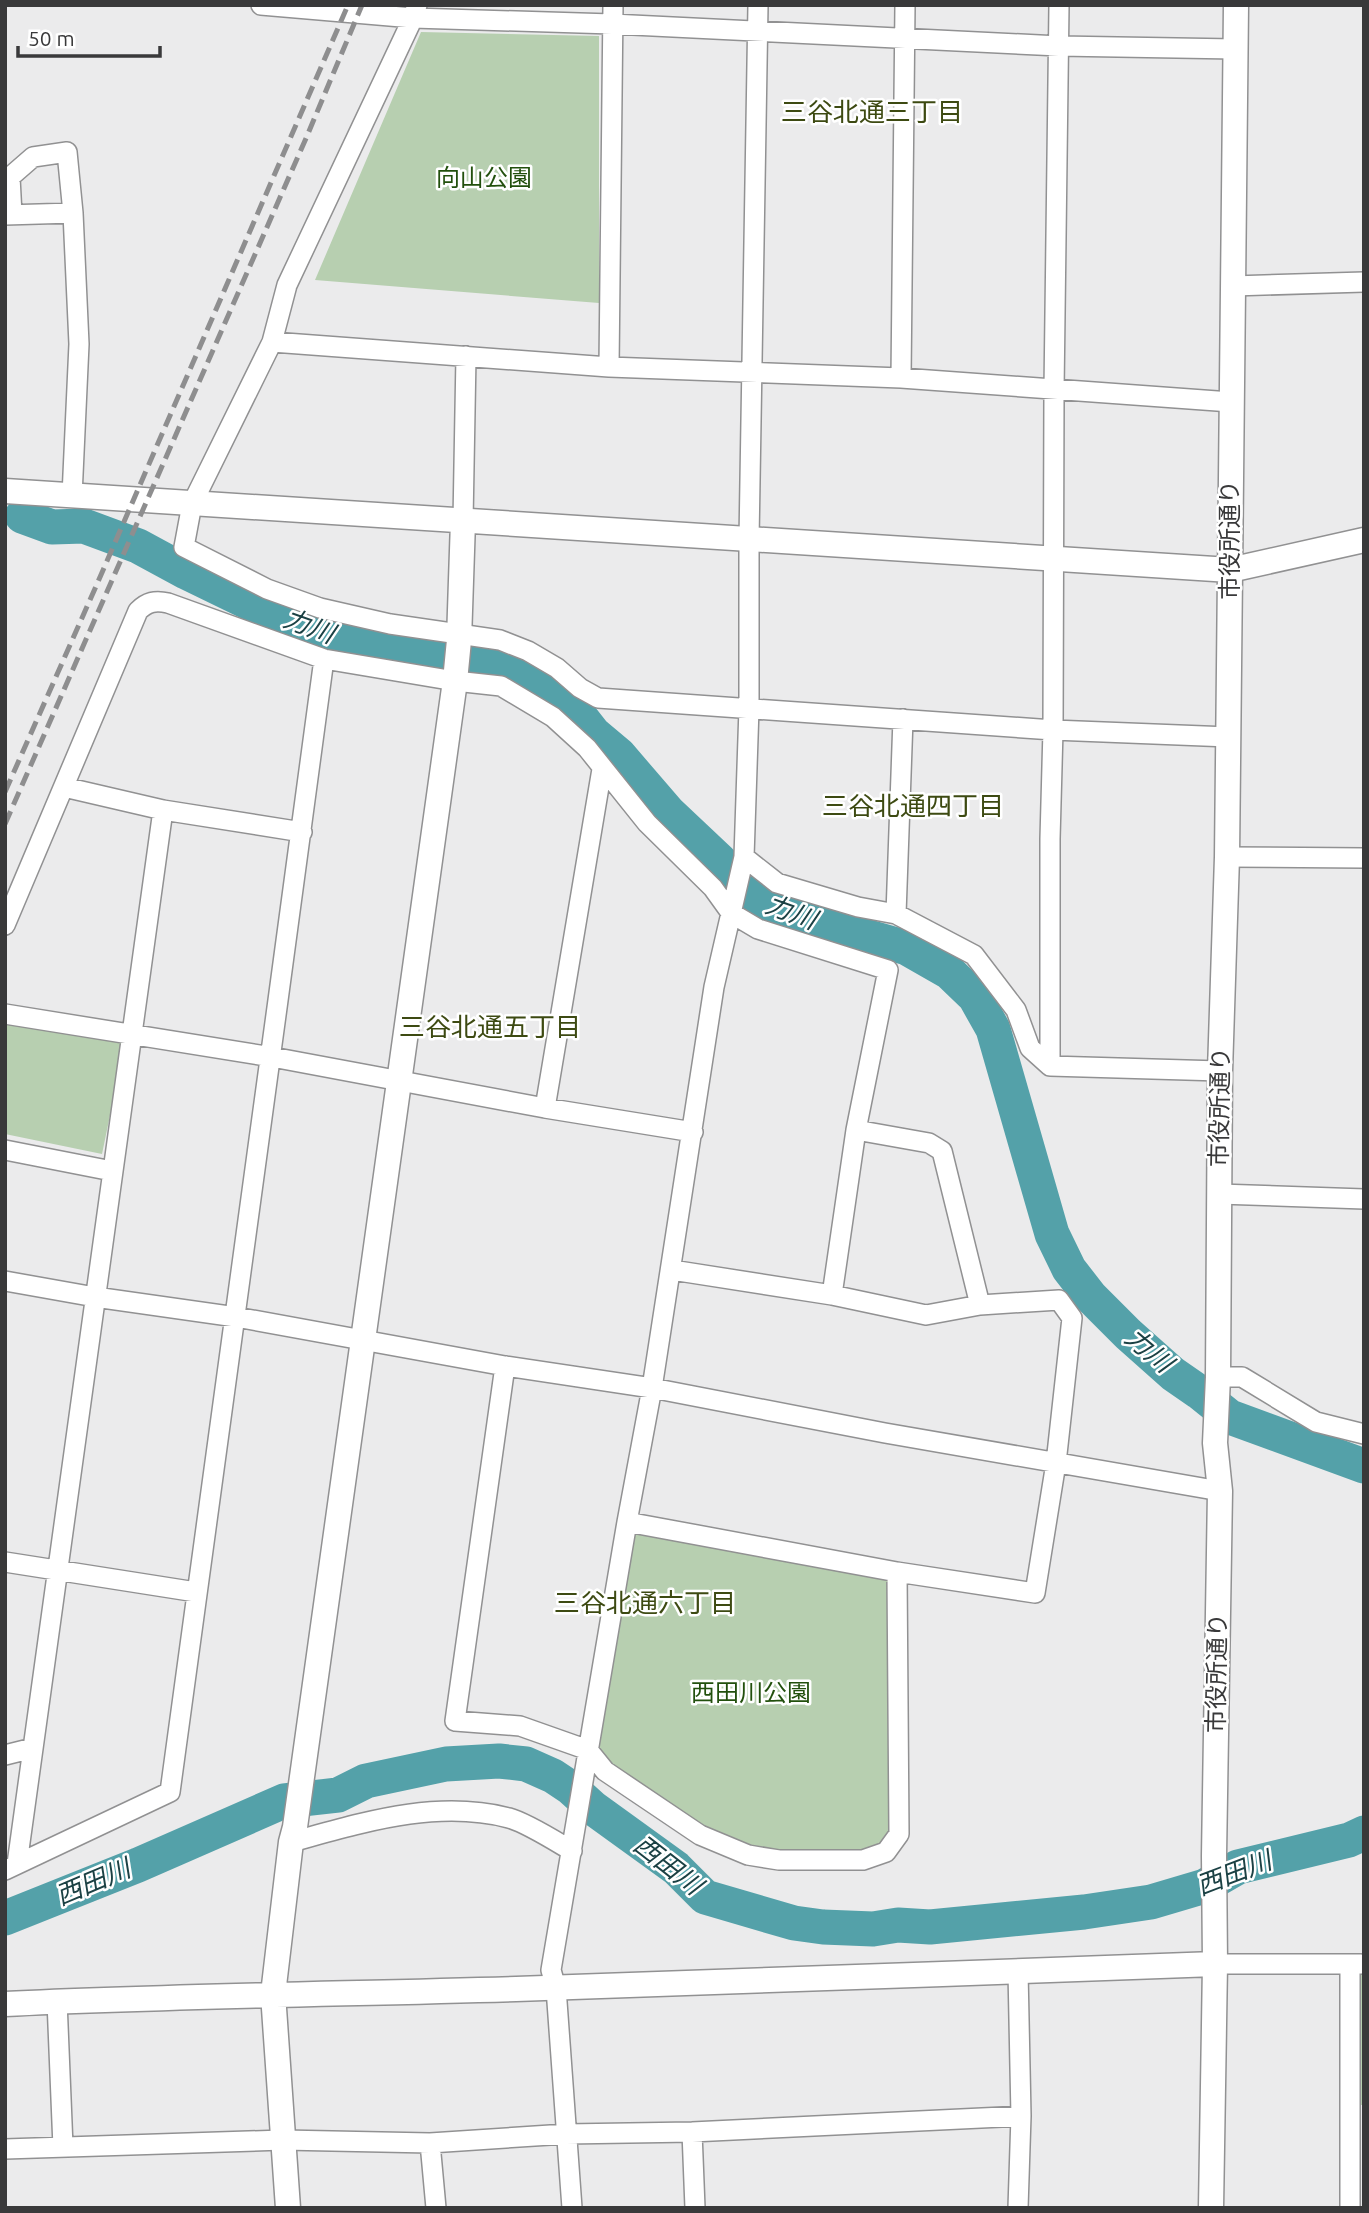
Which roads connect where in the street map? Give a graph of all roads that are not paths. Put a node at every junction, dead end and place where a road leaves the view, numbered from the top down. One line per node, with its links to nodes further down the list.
1 (261, 5): 6 (street)
2 (758, 5): 8 (street)
3 (905, 5): 9 (street)
4 (1059, 5): 10 (street)
5 (1236, 5): 11 (street, 市役所通り)
6 (415, 12): 7 (street); 16 (street)
7 (612, 15): 8 (street); 18 (street)
8 (758, 32): 9 (street); 19 (street)
9 (904, 37): 10 (street); 20 (street)
10 (1059, 46): 11 (street); 21 (street)
11 (1235, 49): 15 (street, 市役所通り)
12 (73, 213): 13 (street); 13 (street); 24 (street)
13 (9, 215)
14 (1364, 282): 15 (street)
15 (1233, 286): 22 (street, 市役所通り)
16 (272, 342): 17 (street); 25 (street)
17 (466, 356): 18 (street); 26 (street)
18 (609, 367): 19 (street)
19 (751, 372): 20 (street); 27 (street)
20 (901, 378): 21 (street)
21 (1054, 391): 22 (street); 29 (street)
22 (1231, 402): 30 (street, 市役所通り)
23 (6, 495): 24 (street)
24 (72, 496): 25 (street)
25 (192, 504): 26 (street); 31 (street)
26 (463, 521): 27 (street); 31 (street)
27 (749, 540): 29 (street); 34 (street)
28 (1364, 540): 30 (street)
29 (1053, 558): 30 (street); 36 (street)
30 (1230, 570): 37 (street, 市役所通り)
31 (459, 637): 33 (street); 34 (street)
32 (324, 659): 33 (street); 39 (street); 41 (street)
33 (455, 681): 38 (street); 53 (street)
34 (749, 708): 35 (street); 44 (street)
35 (903, 719): 36 (street); 46 (street)
36 (1053, 730): 37 (street); 51 (street)
37 (1229, 737): 42 (street, 市役所通り)
38 (602, 769): 45 (street); 54 (street)
39 (64, 787): 40 (street); 47 (street)
40 (163, 810): 41 (street); 49 (street)
41 (302, 832): 50 (street)
42 (1227, 857): 43 (street); 52 (street, 市役所通り)
43 (1364, 858)
44 (743, 861): 45 (street); 46 (street)
45 (733, 908): 55 (street); 56 (street)
46 (896, 914): 51 (street)
47 (5, 925)
48 (5, 1014): 49 (street)
49 (132, 1034): 50 (street); 58 (street)
50 (272, 1057): 53 (street); 66 (street)
51 (1051, 1066): 52 (street)
52 (1220, 1071): 59 (street, 市役所通り)
53 (399, 1081): 54 (street); 67 (street)
54 (545, 1108): 56 (street)
55 (856, 1130): 63 (street); 65 (street)
56 (692, 1132): 61 (street)
57 (5, 1150): 58 (street)
58 (112, 1171): 64 (street)
59 (1219, 1194): 60 (street); 69 (street, 市役所通り)
60 (1364, 1199)
61 (672, 1270): 63 (street); 70 (street)
62 (5, 1281): 64 (street)
63 (832, 1295): 65 (street)
64 (95, 1297): 66 (street); 76 (street)
65 (980, 1305): 72 (street)
66 (236, 1317): 67 (street); 78 (street)
67 (363, 1340): 68 (street); 82 (street)
68 (505, 1366): 70 (street); 81 (street)
69 (1218, 1377): 71 (street); 73 (street, 市役所通り)
70 (652, 1388): 72 (street); 74 (street)
71 (1364, 1434)
72 (1056, 1463): 73 (street); 77 (street)
73 (1220, 1491): 85 (street, 市役所通り)
74 (627, 1522): 77 (street); 81 (street)
75 (5, 1562): 76 (street)
76 (57, 1571): 78 (street); 79 (street)
77 (897, 1572): 81 (street)
78 (196, 1592): 84 (street)
79 (33, 1748): 80 (street); 84 (street)
80 (5, 1755)
81 (587, 1756): 83 (street)
82 (293, 1834): 83 (street); 89 (street)
83 (571, 1854): 88 (street)
84 (11, 1867)
85 (1214, 1956): 86 (street); 87 (street); 105 (street, 市役所通り)
86 (1359, 1964): 92 (street)
87 (1018, 1971): 88 (street); 93 (street)
88 (556, 1988): 89 (street); 95 (street)
89 (274, 1994): 90 (street); 96 (street)
90 (57, 2001): 91 (street); 98 (street)
91 (5, 2004)
92 (1358, 2105): 106 (street)
93 (1021, 2116): 94 (street); 104 (street)
94 (692, 2132): 95 (street); 103 (street)
95 (566, 2134): 97 (street); 102 (street)
96 (283, 2140): 97 (street); 98 (street); 100 (street)
97 (430, 2143): 101 (street)
98 (63, 2147): 99 (street)
99 (5, 2149)
100 (288, 2208)
101 (436, 2208)
102 (572, 2208)
103 (695, 2208)
104 (1018, 2208)
105 (1211, 2208)
106 (1350, 2208)

